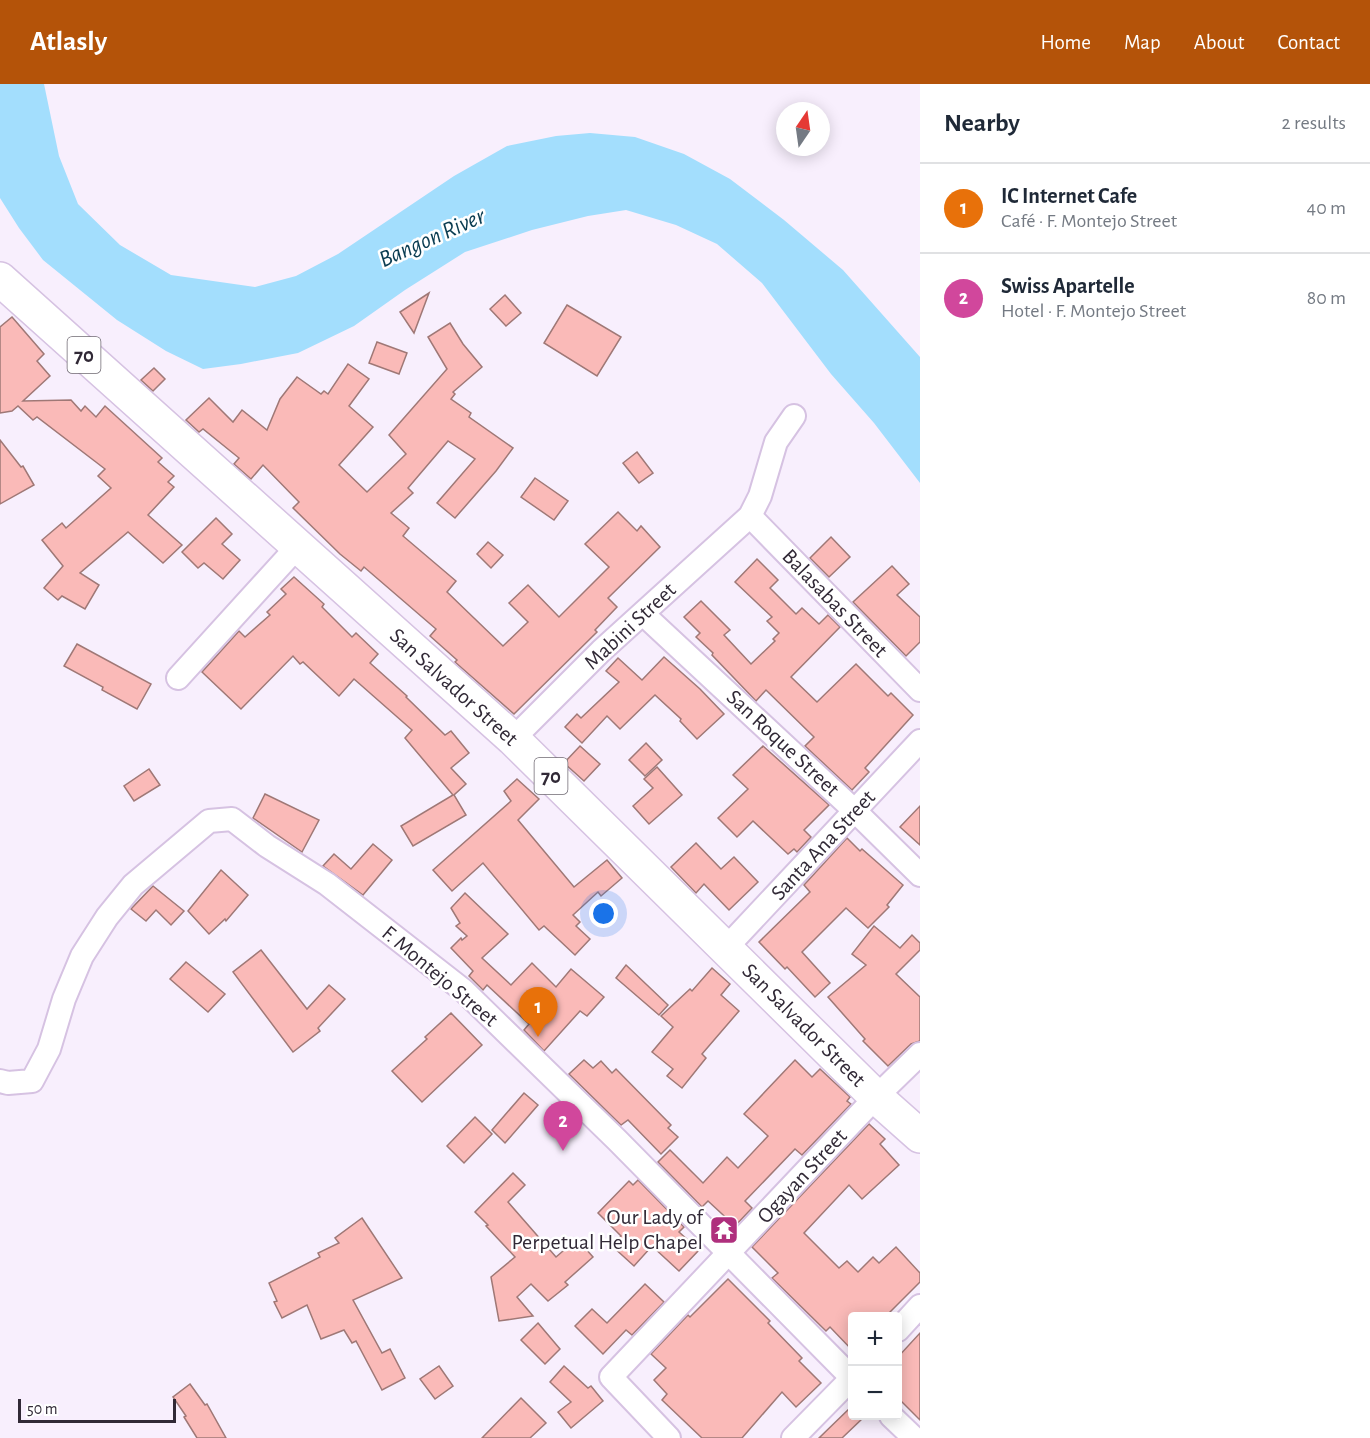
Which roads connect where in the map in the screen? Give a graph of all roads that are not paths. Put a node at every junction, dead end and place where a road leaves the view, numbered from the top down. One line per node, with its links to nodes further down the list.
1 (2, 283): 4 (highway, San Salvador Street / 70)
2 (794, 416): 3 (street)
3 (750, 516): 5 (street, Mabini Street); 7 (street, Balasabas Street)
4 (298, 546): 6 (street); 8 (highway, San Salvador Street / 70)
5 (644, 614): 8 (street, Mabini Street); 10 (street, San Roque Street)
6 (178, 678)
7 (920, 690)
8 (513, 739): 12 (highway, San Salvador Street / 70)
9 (920, 741): 10 (street, Santa Ana Street)
10 (855, 811): 11 (street, San Roque Street); 12 (street, Santa Ana Street)
11 (920, 875)
12 (726, 948): 15 (highway, San Salvador Street / 70)
13 (920, 1054): 15 (street, Ogayan Street)
14 (0, 1081): 17 (street, F. Montejo Street)
15 (876, 1097): 16 (highway, San Salvador Street / 70); 17 (street, Ogayan Street)
16 (920, 1136)
17 (729, 1254): 20 (street, F. Montejo Street); 23 (street, Ogayan Street)
18 (920, 1306): 19 (street)
19 (902, 1325)
20 (848, 1374)
21 (848, 1382): 24 (street)
22 (895, 1420): 25 (street)
23 (669, 1438)
24 (793, 1438)
25 (914, 1438)

